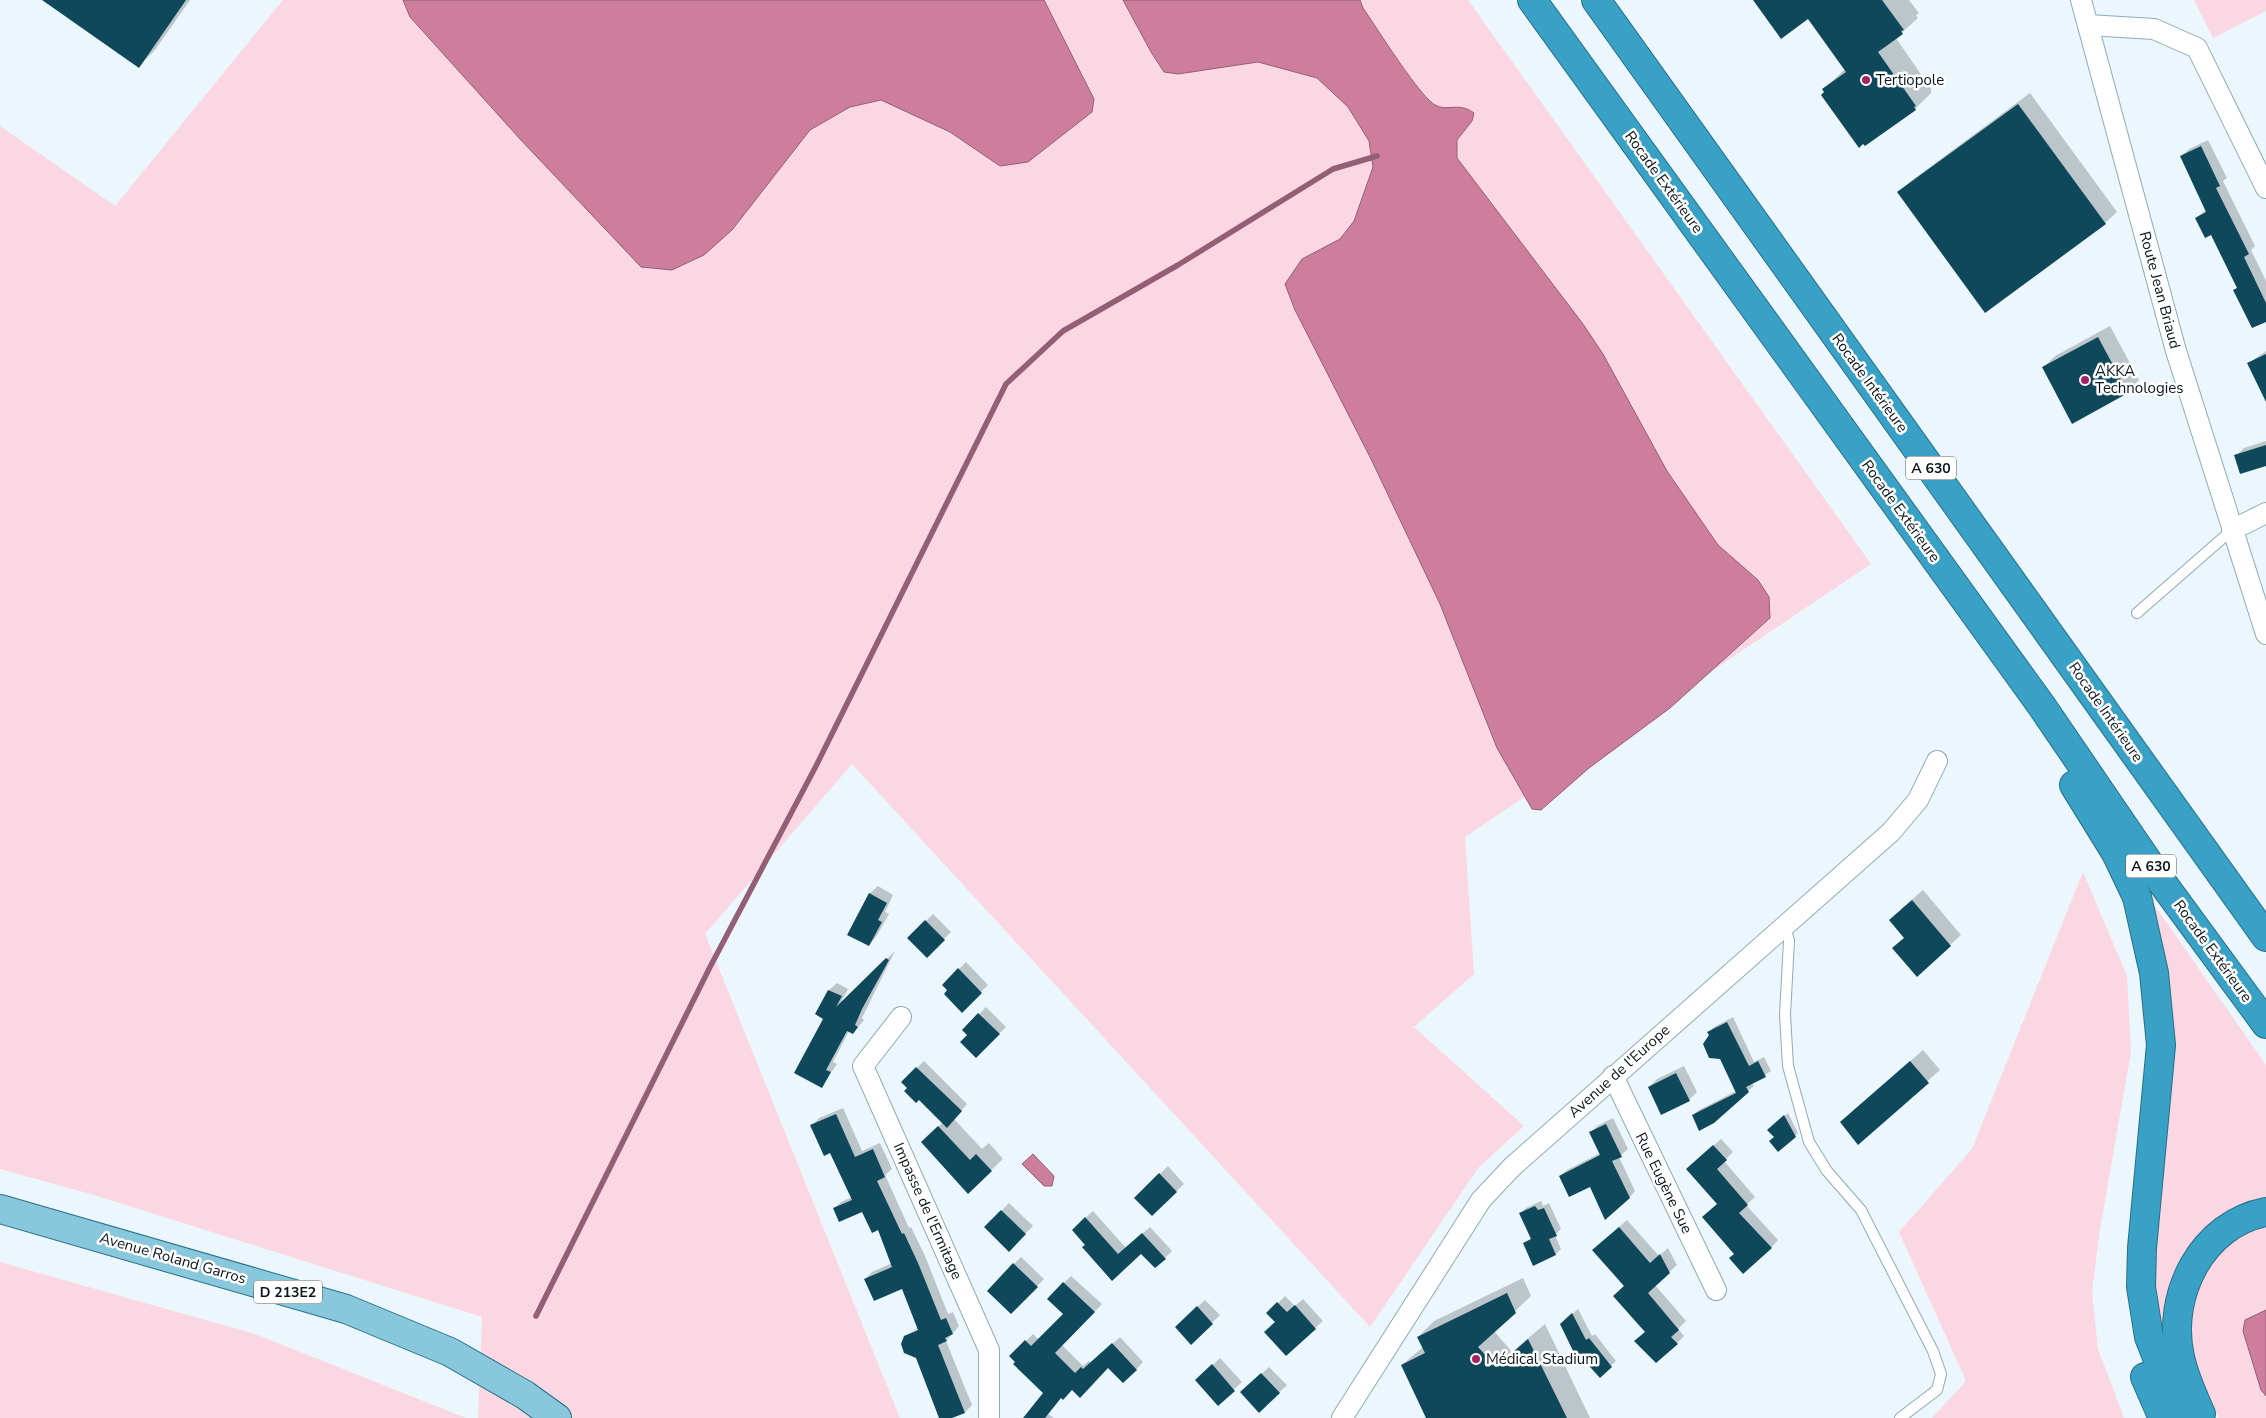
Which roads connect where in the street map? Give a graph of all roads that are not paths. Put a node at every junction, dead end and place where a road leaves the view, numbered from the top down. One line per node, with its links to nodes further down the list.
1 (1532, 0): 10 (highway, Rocade Extérieure / A 630)
2 (1596, 0): 13 (highway, Rocade Intérieure / A 630)
3 (2081, 0): 4 (street, Route Jean Briaud)
4 (2088, 25): 5 (street); 7 (street, Route Jean Briaud)
5 (2266, 188)
6 (2266, 513): 7 (street)
7 (2232, 530): 8 (lane); 9 (street, Route Jean Briaud)
8 (2137, 613)
9 (2266, 634)
10 (2041, 705): 15 (highway, Rocade Extérieure / A 630); 17 (highway)
11 (1937, 761): 12 (street, Avenue de l'Europe)
12 (1785, 925): 16 (street, Avenue de l'Europe); 24 (lane)
13 (2266, 936)
14 (901, 1017): 22 (street, Impasse de l'Ermitage)
15 (2266, 1024)
16 (1613, 1076): 20 (street, Rue Eugène Sue); 23 (street, Avenue de l'Europe)
17 (2146, 1208): 25 (highway); 26 (highway)
18 (0, 1209): 21 (main road, Avenue Roland Garros / D 213E2)
19 (2266, 1212): 27 (highway)
20 (1716, 1290)
21 (558, 1418)
22 (989, 1418)
23 (1342, 1418)
24 (1900, 1418)
25 (2162, 1418)
26 (2185, 1418)
27 (2203, 1418)

